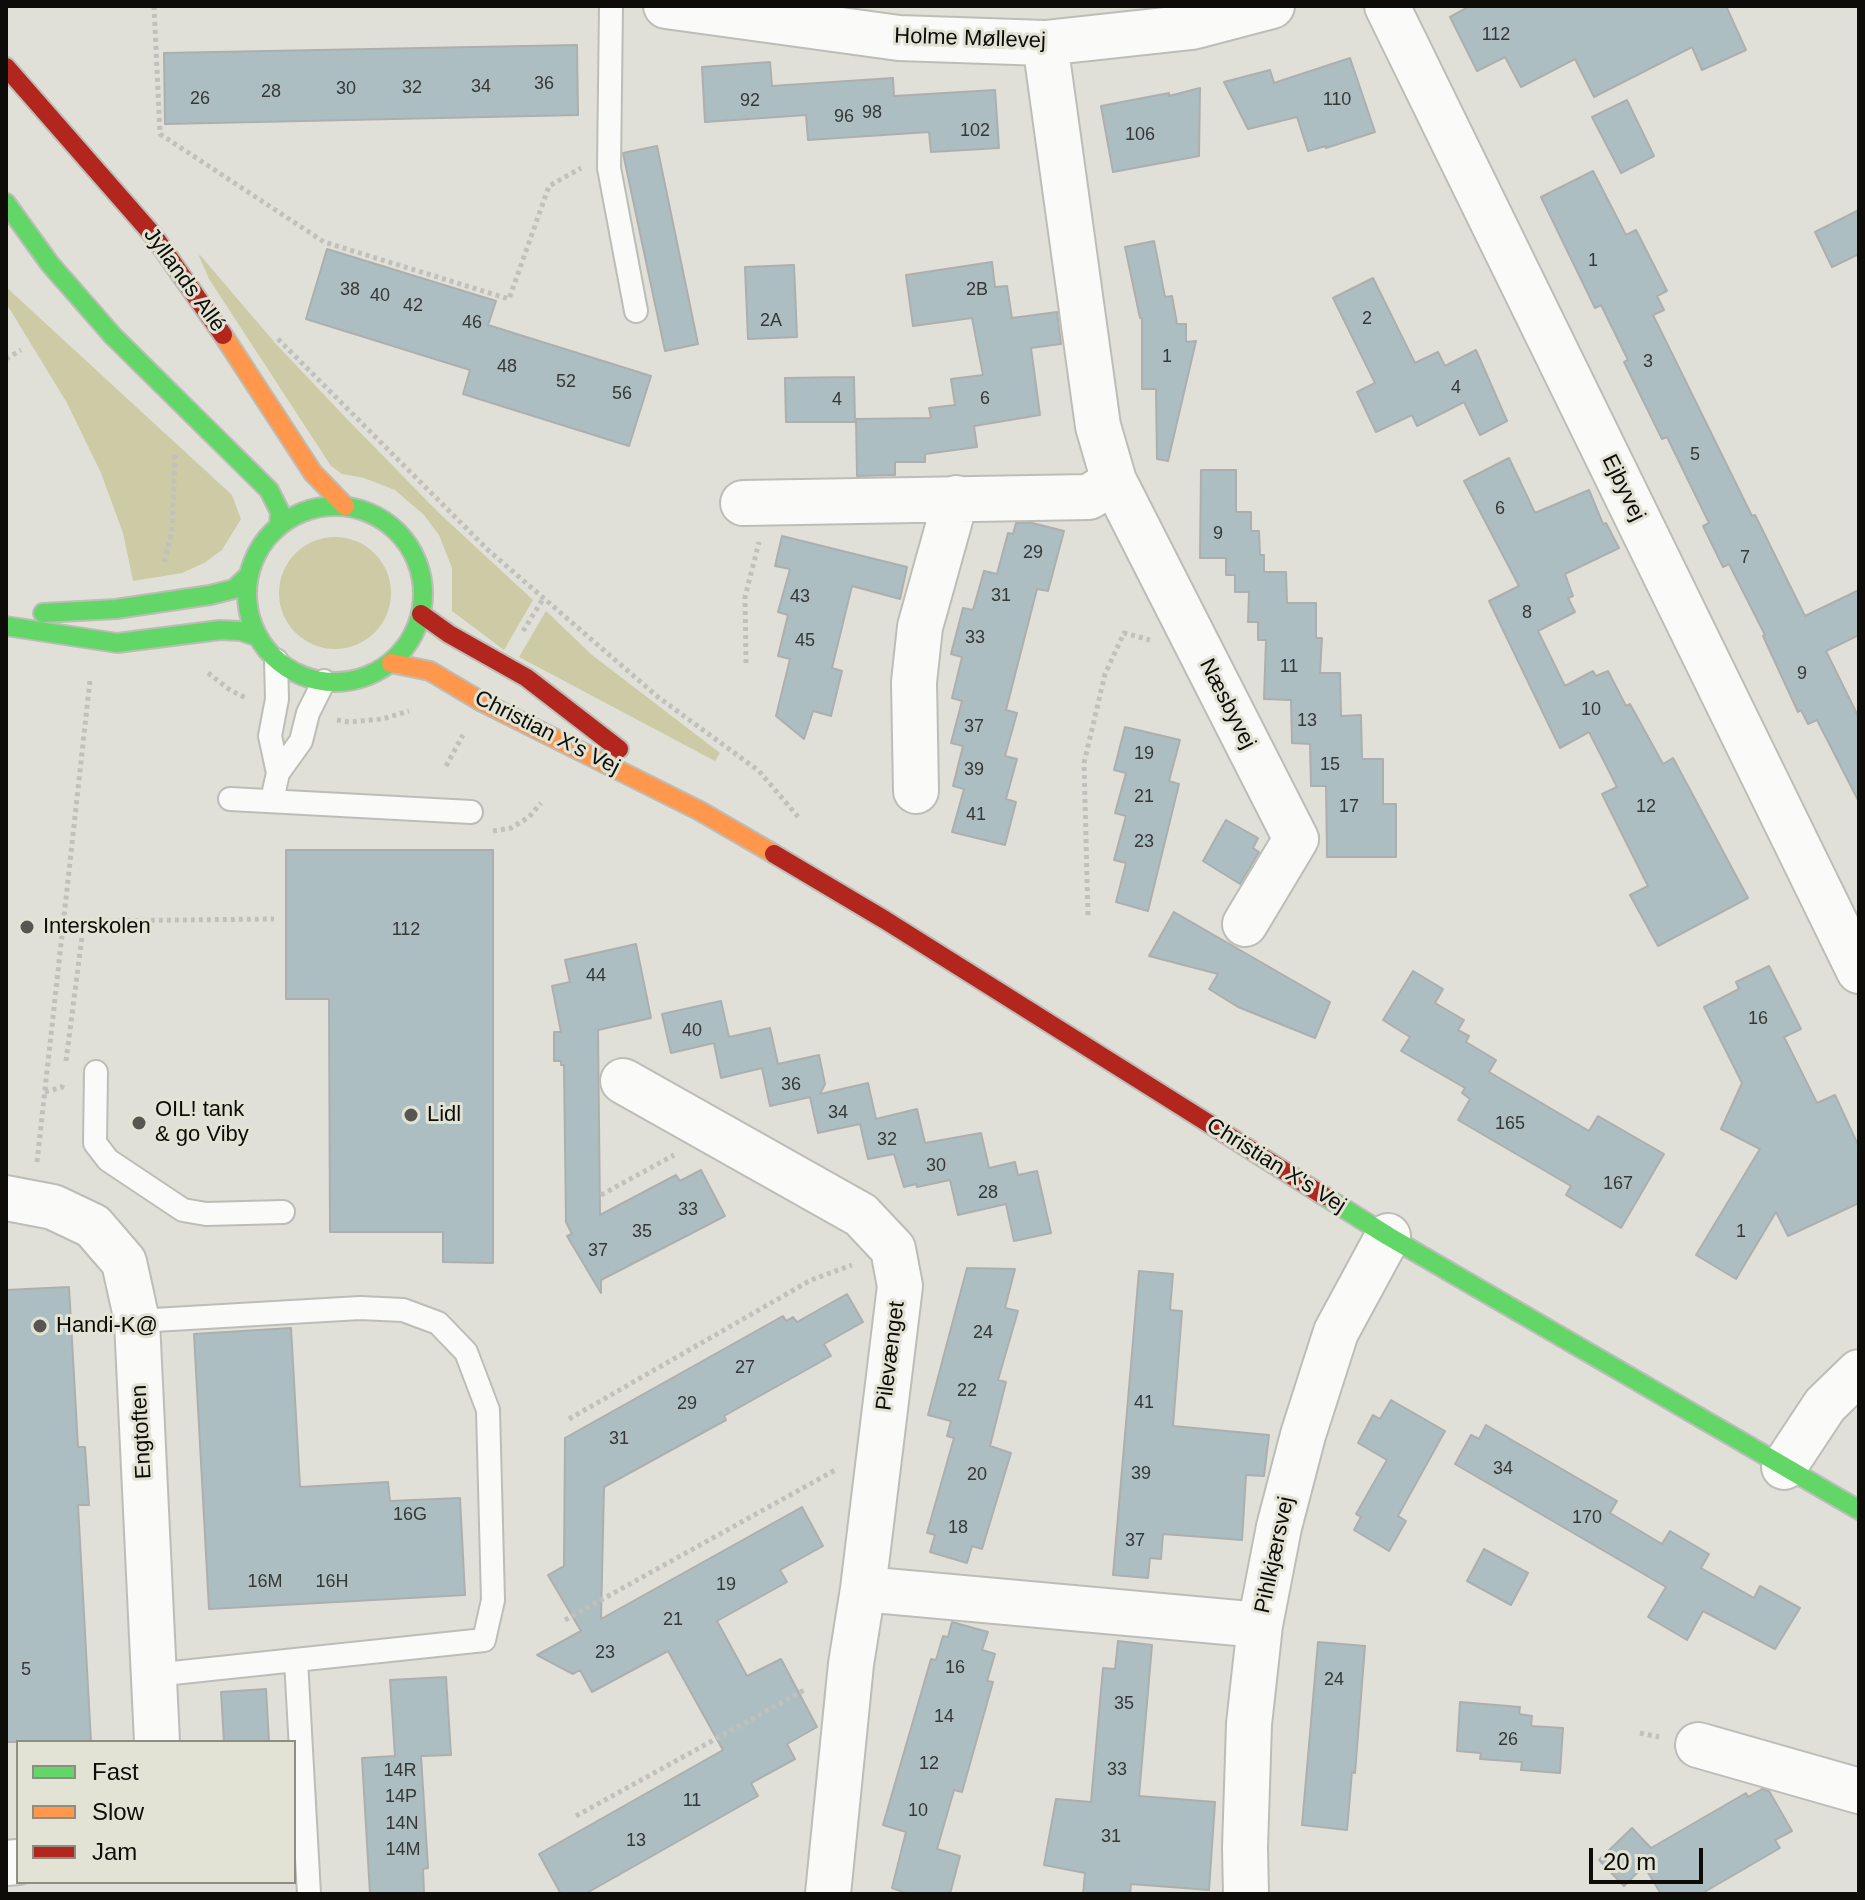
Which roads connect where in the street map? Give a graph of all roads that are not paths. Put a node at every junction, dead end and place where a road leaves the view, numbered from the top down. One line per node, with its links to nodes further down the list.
1 (611, 6): 9 (lane)
2 (666, 6): 6 (street, Holme Møllevej)
3 (1272, 6): 5 (street, Holme Møllevej)
4 (1387, 6): 30 (street, Ejbyvej)
5 (1189, 16): 6 (street, Holme Møllevej)
6 (1045, 43): 10 (street, Næsbyvej)
7 (6, 67): 13 (street, Jyllands Allé)
8 (6, 203): 14 (street)
9 (636, 311)
10 (1114, 481): 11 (street); 29 (street, Næsbyvej)
11 (956, 498): 12 (street); 24 (street)
12 (756, 502)
13 (345, 506): 14 (street); 16 (street)
14 (279, 525): 15 (street)
15 (249, 575): 17 (street); 19 (street)
16 (421, 614): 21 (street); 27 (street, Christian X's Vej)
17 (6, 615)
18 (6, 626): 19 (street)
19 (258, 637): 20 (street)
20 (276, 660): 22 (street); 23 (lane)
21 (391, 663): 22 (street); 27 (street, Christian X's Vej)
22 (324, 681): 23 (lane)
23 (278, 773): 26 (lane)
24 (916, 791)
25 (230, 799): 26 (lane)
26 (272, 800): 28 (lane)
27 (700, 811): 35 (street, Christian X's Vej)
28 (471, 812)
29 (1245, 924)
30 (1859, 971)
31 (96, 1072): 34 (lane)
32 (623, 1081): 40 (street, Pilevænget)
33 (20, 1200): 36 (street, Engtoften)
34 (283, 1212)
35 (1388, 1236): 38 (street, Christian X's Vej); 41 (street, Pihlkjærsvej)
36 (137, 1321): 42 (lane); 43 (street, Engtoften)
37 (1859, 1372): 38 (street)
38 (1784, 1467): 39 (street, Christian X's Vej)
39 (1859, 1510)
40 (863, 1589): 41 (street); 48 (street, Pilevænget)
41 (1260, 1625): 49 (street, Pihlkjærsvej)
42 (296, 1660): 43 (lane); 47 (lane)
43 (154, 1675): 44 (street, Engtoften)
44 (157, 1740)
45 (1698, 1745): 46 (street)
46 (1859, 1791)
47 (309, 1894)
48 (828, 1894)
49 (1246, 1894)

